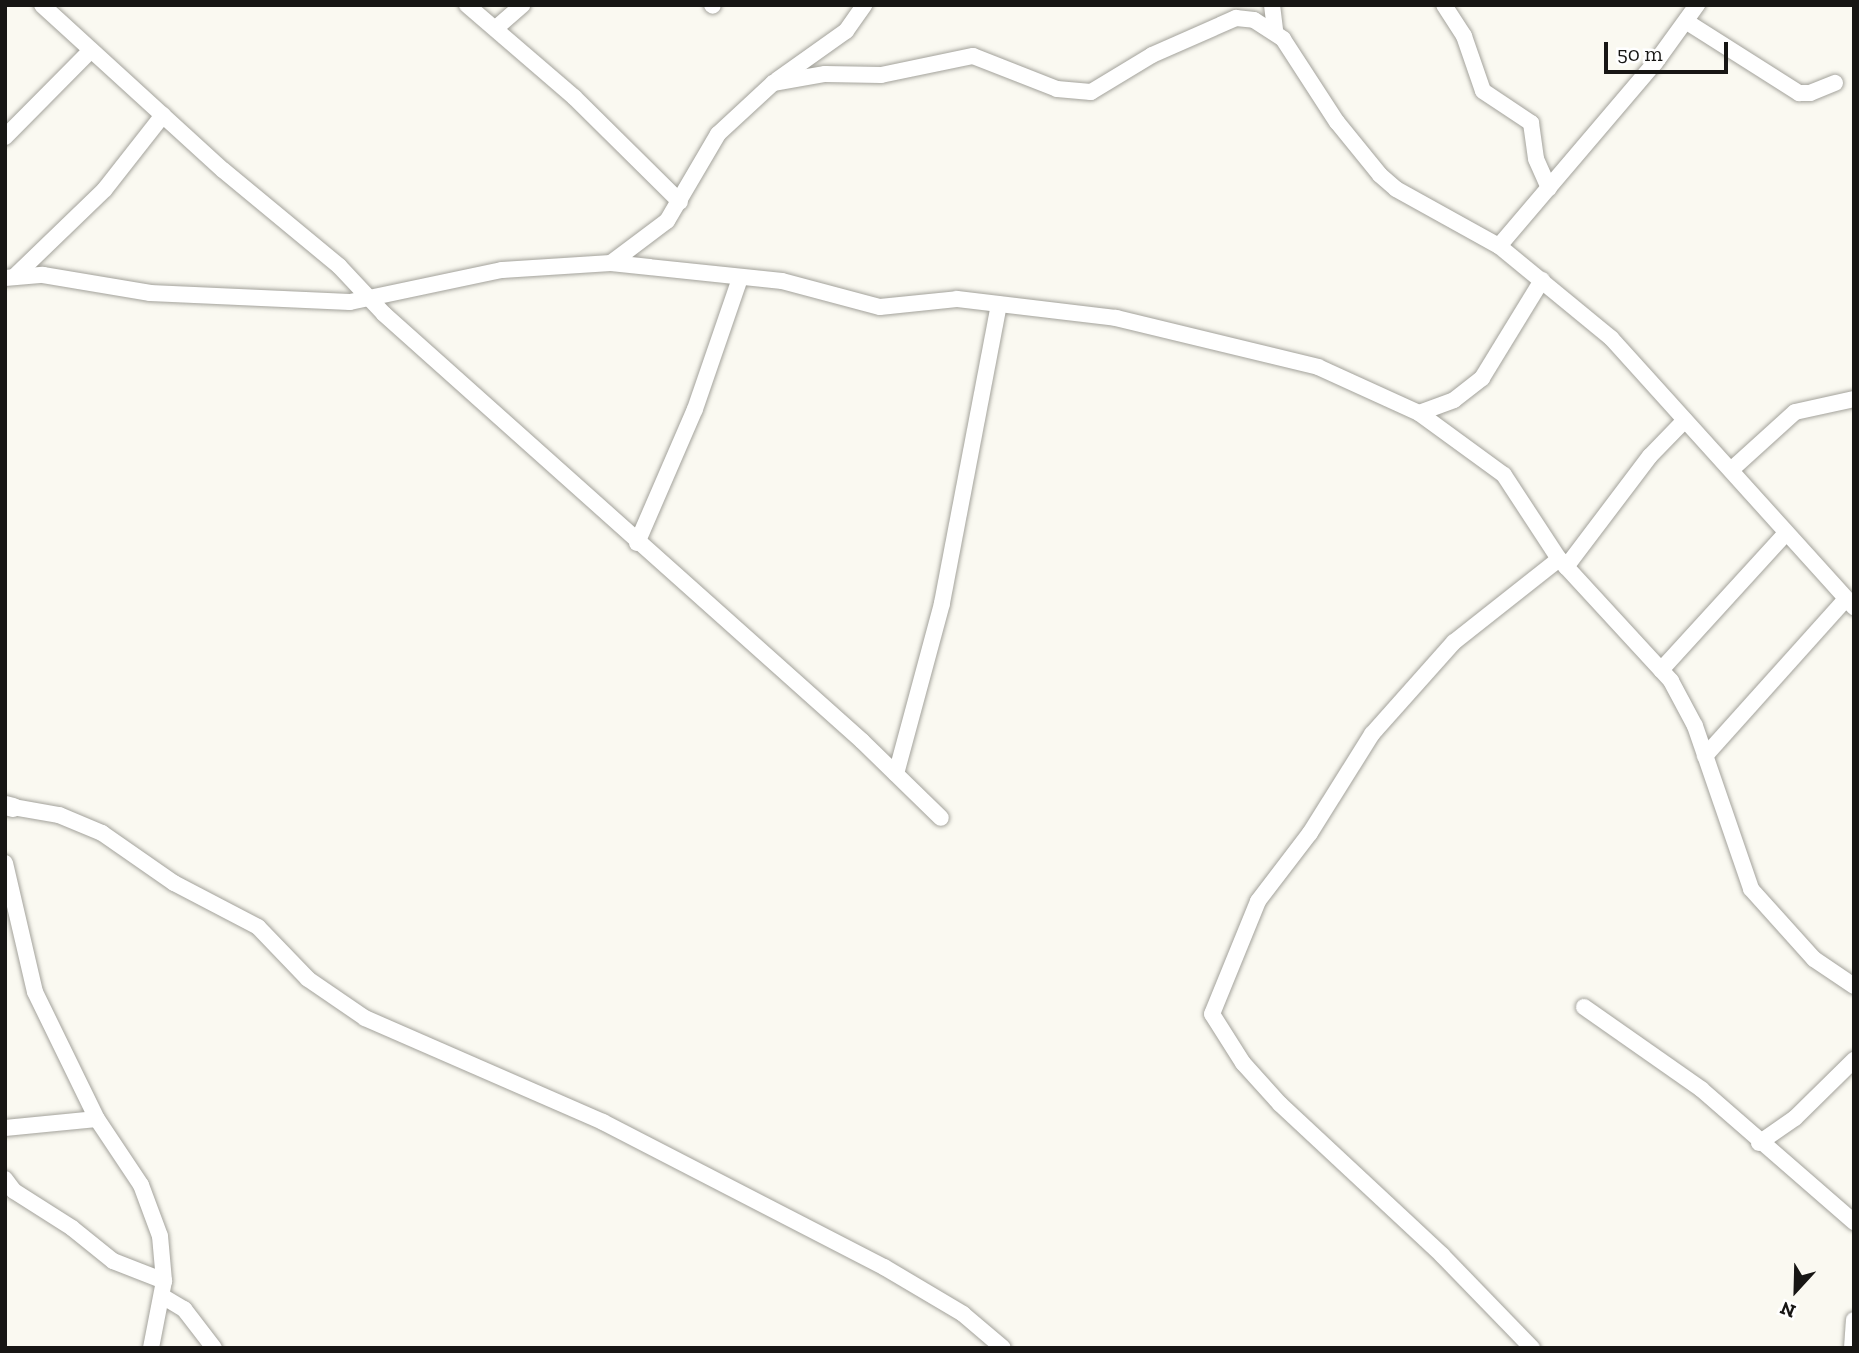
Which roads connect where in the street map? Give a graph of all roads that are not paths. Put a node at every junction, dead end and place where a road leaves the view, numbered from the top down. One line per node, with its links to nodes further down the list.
1 (42, 5): 12 (street)
2 (467, 5): 10 (street)
3 (522, 5): 10 (street)
4 (864, 5): 13 (street)
5 (1272, 5): 11 (street)
6 (1444, 5): 17 (street)
7 (1697, 5): 9 (street)
8 (1240, 12): 11 (street); 13 (street)
9 (1687, 22): 14 (street); 17 (street)
10 (496, 28): 18 (street)
11 (1275, 30): 19 (street)
12 (91, 50): 15 (street); 16 (street)
13 (773, 83): 18 (street)
14 (1835, 83)
15 (163, 115): 21 (street); 24 (street)
16 (5, 137)
17 (1549, 188): 19 (street)
18 (680, 202): 20 (street)
19 (1499, 246): 23 (street)
20 (611, 263): 22 (street); 24 (street)
21 (10, 277): 24 (street)
22 (740, 278): 25 (street); 31 (street)
23 (1542, 280): 27 (street); 28 (street)
24 (370, 298): 31 (street)
25 (999, 304): 27 (street); 36 (street)
26 (1854, 399): 29 (street)
27 (1419, 413): 32 (street)
28 (1685, 421): 29 (street); 32 (street)
29 (1731, 470): 30 (street)
30 (1786, 533): 33 (street); 34 (street)
31 (636, 543): 36 (street)
32 (1562, 563): 34 (street); 53 (street)
33 (1852, 604): 35 (street)
34 (1661, 670): 35 (street)
35 (1705, 756): 40 (street)
36 (896, 774): 38 (street)
37 (9, 806): 52 (street)
38 (942, 818)
39 (5, 863): 43 (street)
40 (1854, 986)
41 (1584, 1007): 45 (street)
42 (1854, 1060): 45 (street)
43 (97, 1119): 44 (street); 48 (street)
44 (5, 1128)
45 (1759, 1143): 47 (street)
46 (5, 1179): 48 (street)
47 (1854, 1222)
48 (163, 1288): 50 (street); 51 (street)
49 (1854, 1320): 54 (street)
50 (151, 1348)
51 (214, 1348)
52 (1003, 1348)
53 (1532, 1348)
54 (1852, 1348)

